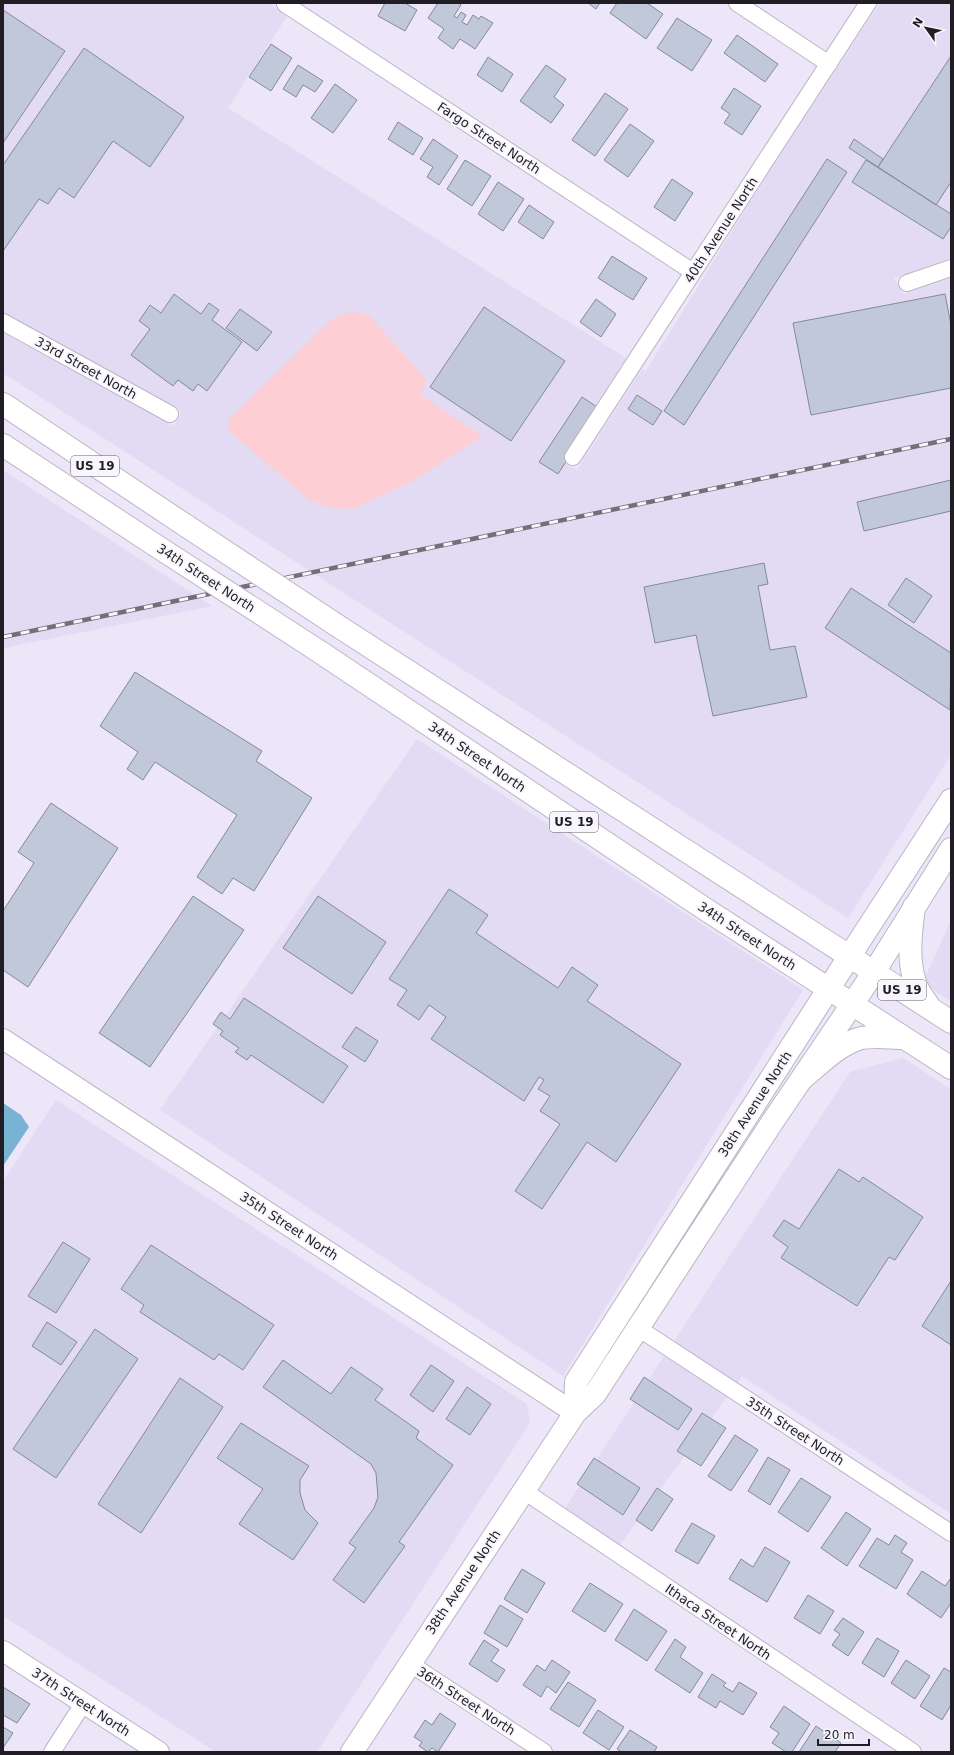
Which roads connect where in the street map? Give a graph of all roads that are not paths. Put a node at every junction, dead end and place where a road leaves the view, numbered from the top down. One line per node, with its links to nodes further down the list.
1 (737, 3): 4 (street)
2 (868, 3): 4 (street, 40th Avenue North)
3 (285, 4): 6 (street, Fargo Street North)
4 (829, 64): 6 (street, 40th Avenue North)
5 (951, 268): 7 (street)
6 (693, 272): 12 (street, 40th Avenue North)
7 (907, 283)
8 (3, 322): 10 (street, 33rd Street North)
9 (3, 404): 16 (main road, US 19, bridge)
10 (170, 414)
11 (3, 445): 18 (main road, 34th Street North / US 19, bridge)
12 (574, 457)
13 (951, 800): 16 (main road, 38th Avenue North)
14 (951, 849): 15 (main road, 38th Avenue North)
15 (914, 907): 17 (main road, 38th Avenue North); 20 (main road)
16 (849, 956): 17 (main road, US 19); 18 (main road, 38th Avenue North)
17 (874, 972): 19 (main road, 38th Avenue North); 20 (main road, US 19)
18 (829, 990): 19 (main road, 34th Street North / US 19); 27 (main road, 38th Avenue North)
19 (852, 1004): 22 (main road, 34th Street North / US 19); 25 (main road, 38th Avenue North)
20 (931, 1009): 21 (main road, US 19)
21 (951, 1022)
22 (904, 1038): 24 (main road, 34th Street North / US 19); 25 (main road)
23 (3, 1040): 27 (street, 35th Street North)
24 (951, 1068)
25 (803, 1078): 26 (main road, 38th Avenue North)
26 (638, 1328): 27 (main road, 38th Avenue North); 29 (street, 35th Street North)
27 (575, 1413): 28 (main road, 38th Avenue North)
28 (524, 1491): 31 (main road, 38th Avenue North); 37 (street, Ithaca Street North)
29 (951, 1533)
30 (3, 1651): 32 (street, 37th Street North)
31 (409, 1663): 35 (main road, 38th Avenue North); 36 (street, 36th Street North)
32 (83, 1704): 33 (street); 34 (street, 37th Street North)
33 (52, 1752)
34 (158, 1752)
35 (352, 1752)
36 (544, 1752)
37 (913, 1752)

